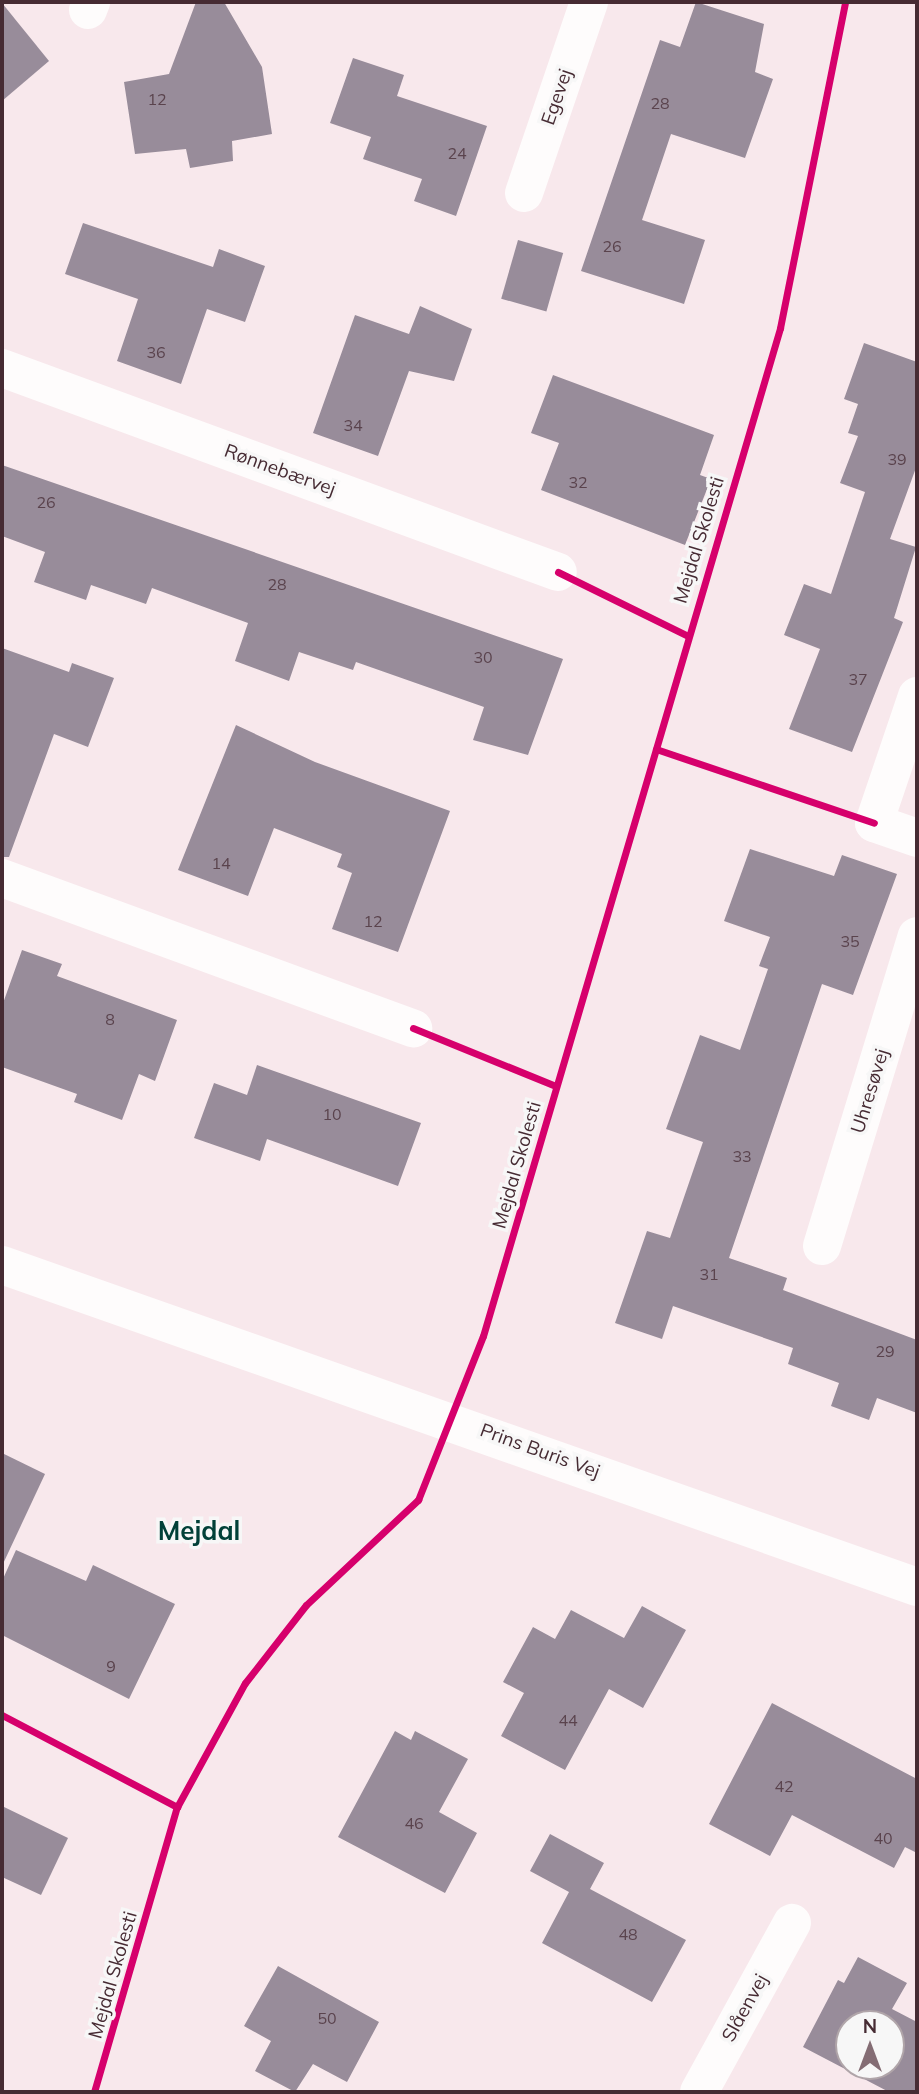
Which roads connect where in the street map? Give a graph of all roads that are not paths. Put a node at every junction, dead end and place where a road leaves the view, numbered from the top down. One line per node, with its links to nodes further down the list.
1 (589, 2): 2 (street, Egevej)
2 (524, 192)
3 (2, 368): 4 (street, Rønnebærvej)
4 (558, 572)
5 (917, 696): 6 (street)
6 (917, 838)
7 (2, 878): 9 (street)
8 (917, 936): 10 (street, Uhresøvej)
9 (413, 1028)
10 (822, 1246)
11 (2, 1265): 12 (street, Prins Buris Vej)
12 (917, 1587)
13 (792, 1923): 14 (street, Slåenvej)
14 (699, 2092)

